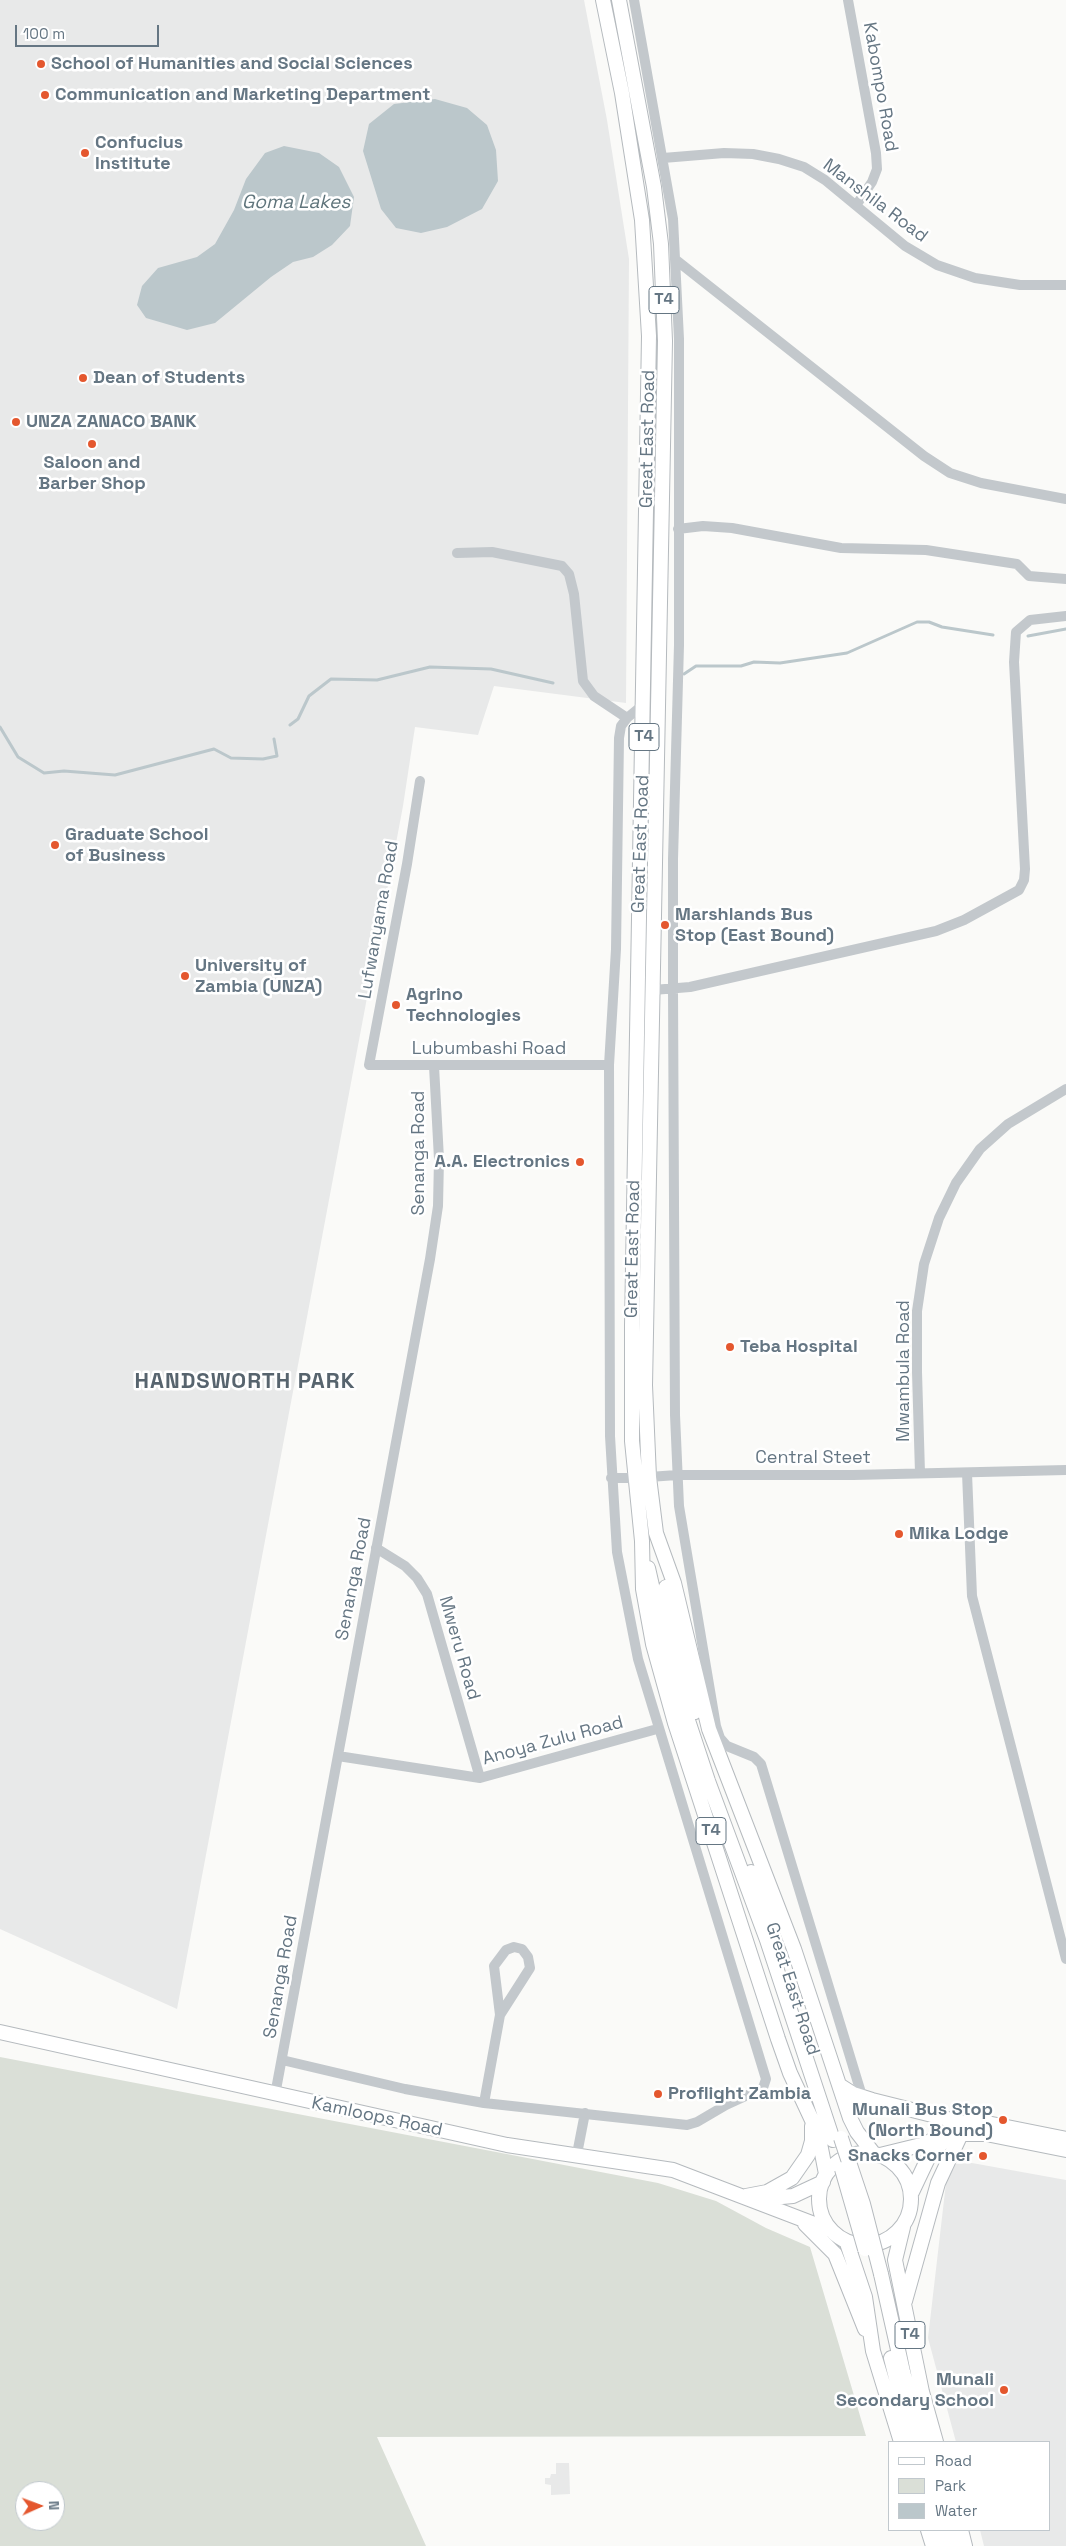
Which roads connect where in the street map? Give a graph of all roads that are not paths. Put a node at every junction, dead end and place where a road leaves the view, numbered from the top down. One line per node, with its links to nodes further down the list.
1 (603, 0): 14 (main road, Great East Road / T4)
2 (619, 0): 18 (main road, Great East Road / T4)
3 (634, 0): 5 (street)
4 (848, 0): 6 (street, Kabompo Road)
5 (663, 158): 6 (street, Manshila Road); 7 (street)
6 (857, 204): 8 (street, Manshila Road)
7 (676, 260): 9 (street); 10 (street)
8 (1066, 285)
9 (1066, 499)
10 (678, 529): 12 (street); 17 (street)
11 (457, 553): 15 (street)
12 (1066, 579)
13 (1066, 616): 17 (street)
14 (644, 704): 15 (street); 29 (main road, Great East Road / T4)
15 (627, 718): 20 (street)
16 (420, 781): 19 (street, Lufwanyama Road)
17 (673, 989): 18 (street); 26 (street)
18 (652, 990): 27 (main road, Great East Road / T4)
19 (369, 1065): 21 (street, Lubumbashi Road)
20 (609, 1065): 21 (street, Lubumbashi Road); 28 (street)
21 (434, 1066): 32 (street, Senanga Road)
22 (1066, 1089): 24 (street, Mwambula Road)
23 (1066, 1470): 25 (street, Central Steet)
24 (920, 1473): 25 (street, Central Steet); 26 (street, Central Steet)
25 (967, 1473): 36 (street)
26 (678, 1475): 27 (street, Central Steet); 42 (street)
27 (649, 1477): 30 (main road, Great East Road / T4)
28 (611, 1478): 29 (street); 33 (street)
29 (634, 1478): 31 (main road, Great East Road / T4)
30 (657, 1537): 40 (main road, Great East Road / T4); 47 (main road, Great East Road / T4)
31 (642, 1541): 45 (main road, Great East Road / T4); 47 (main road, Great East Road / T4)
32 (376, 1548): 34 (street, Senanga Road); 35 (street, Mweru Road)
33 (657, 1729): 35 (street, Anoya Zulu Road); 44 (street)
34 (338, 1756): 35 (street, Anoya Zulu Road); 39 (street, Senanga Road)
35 (480, 1778)
36 (1066, 1959)
37 (500, 2015): 37 (street); 43 (street)
38 (0, 2032): 41 (main road, Kamloops Road)
39 (282, 2060): 41 (street, Senanga Road); 43 (street)
40 (839, 2085): 42 (main road); 51 (main road, Great East Road / T4)
41 (275, 2095): 50 (main road, Kamloops Road)
42 (862, 2096): 46 (main road)
43 (484, 2103): 44 (street)
44 (585, 2113): 50 (street)
45 (809, 2113): 52 (main road, Great East Road / T4); 54 (main road)
46 (965, 2126): 48 (main road); 49 (main road); 51 (main road); 53 (main road); 60 (main road)
47 (837, 2139): 59 (main road, Great East Road / T4, bridge)
48 (1066, 2139)
49 (1066, 2150)
50 (577, 2154): 54 (main road, Kamloops Road)
51 (877, 2155): 52 (main road); 53 (main road)
52 (825, 2178): 54 (main road, Kamloops Road); 57 (main road)
53 (912, 2192): 56 (main road)
54 (750, 2198): 55 (main road, Kamloops Road)
55 (800, 2219): 57 (main road, Kamloops Road); 61 (main road)
56 (903, 2226): 58 (main road); 60 (main road, T4)
57 (830, 2230): 58 (main road)
58 (847, 2242): 61 (main road, T4)
59 (877, 2275): 63 (main road, Great East Road / T4); 64 (main road, Great East Road / T4)
60 (904, 2304): 65 (main road, T4)
61 (873, 2351): 62 (main road, T4)
62 (901, 2441)
63 (912, 2441)
64 (923, 2441)
65 (936, 2441)
66 (928, 2531): 70 (main road)
67 (939, 2531): 71 (main road)
68 (950, 2531): 72 (main road)
69 (961, 2531): 73 (main road)
70 (934, 2546)
71 (944, 2546)
72 (955, 2546)
73 (965, 2546)

